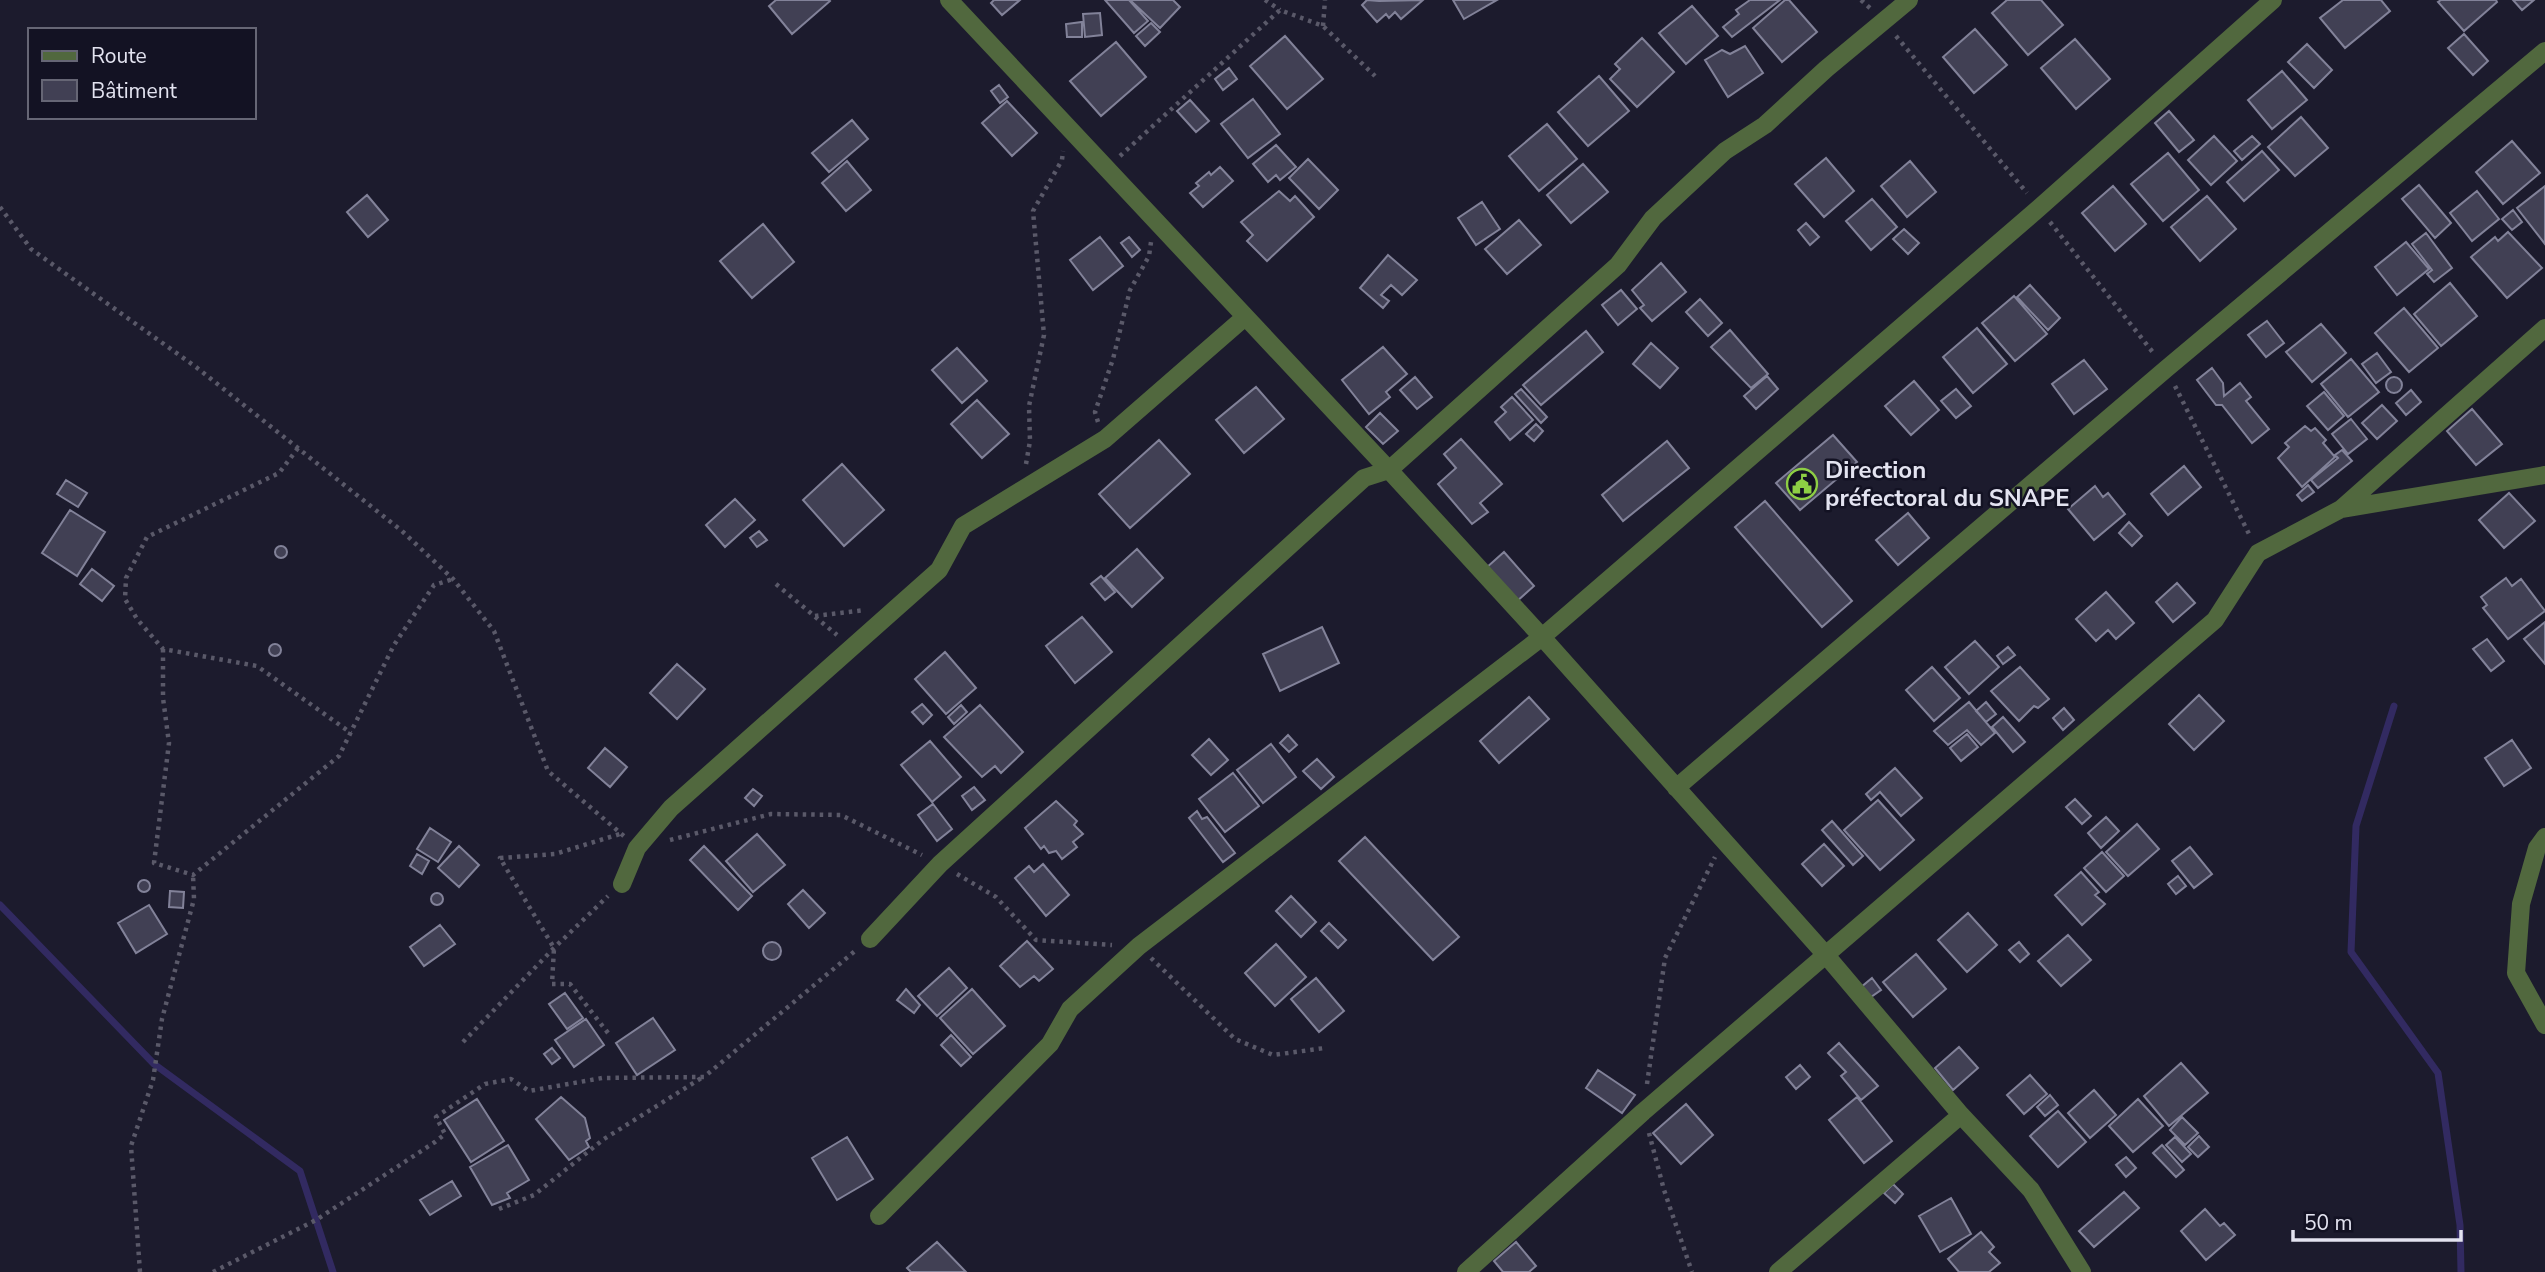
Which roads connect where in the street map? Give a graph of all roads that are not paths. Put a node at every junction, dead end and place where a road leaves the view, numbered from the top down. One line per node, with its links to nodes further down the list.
1 (949, 0): 5 (street)
2 (1909, 0): 7 (street)
3 (2273, 0): 10 (street)
4 (2545, 51): 11 (street)
5 (1245, 317): 7 (street); 13 (street)
6 (2545, 328): 9 (street)
7 (1389, 470): 10 (street); 14 (street)
8 (2545, 475): 9 (street)
9 (2341, 509): 15 (street)
10 (1542, 637): 11 (street); 18 (street)
11 (1676, 788): 15 (street)
12 (2545, 837): 16 (street)
13 (621, 884)
14 (870, 939)
15 (1825, 954): 17 (street); 19 (street)
16 (2545, 1025)
17 (1961, 1115): 20 (street); 21 (street)
18 (878, 1216)
19 (1466, 1272)
20 (1778, 1272)
21 (2082, 1272)

